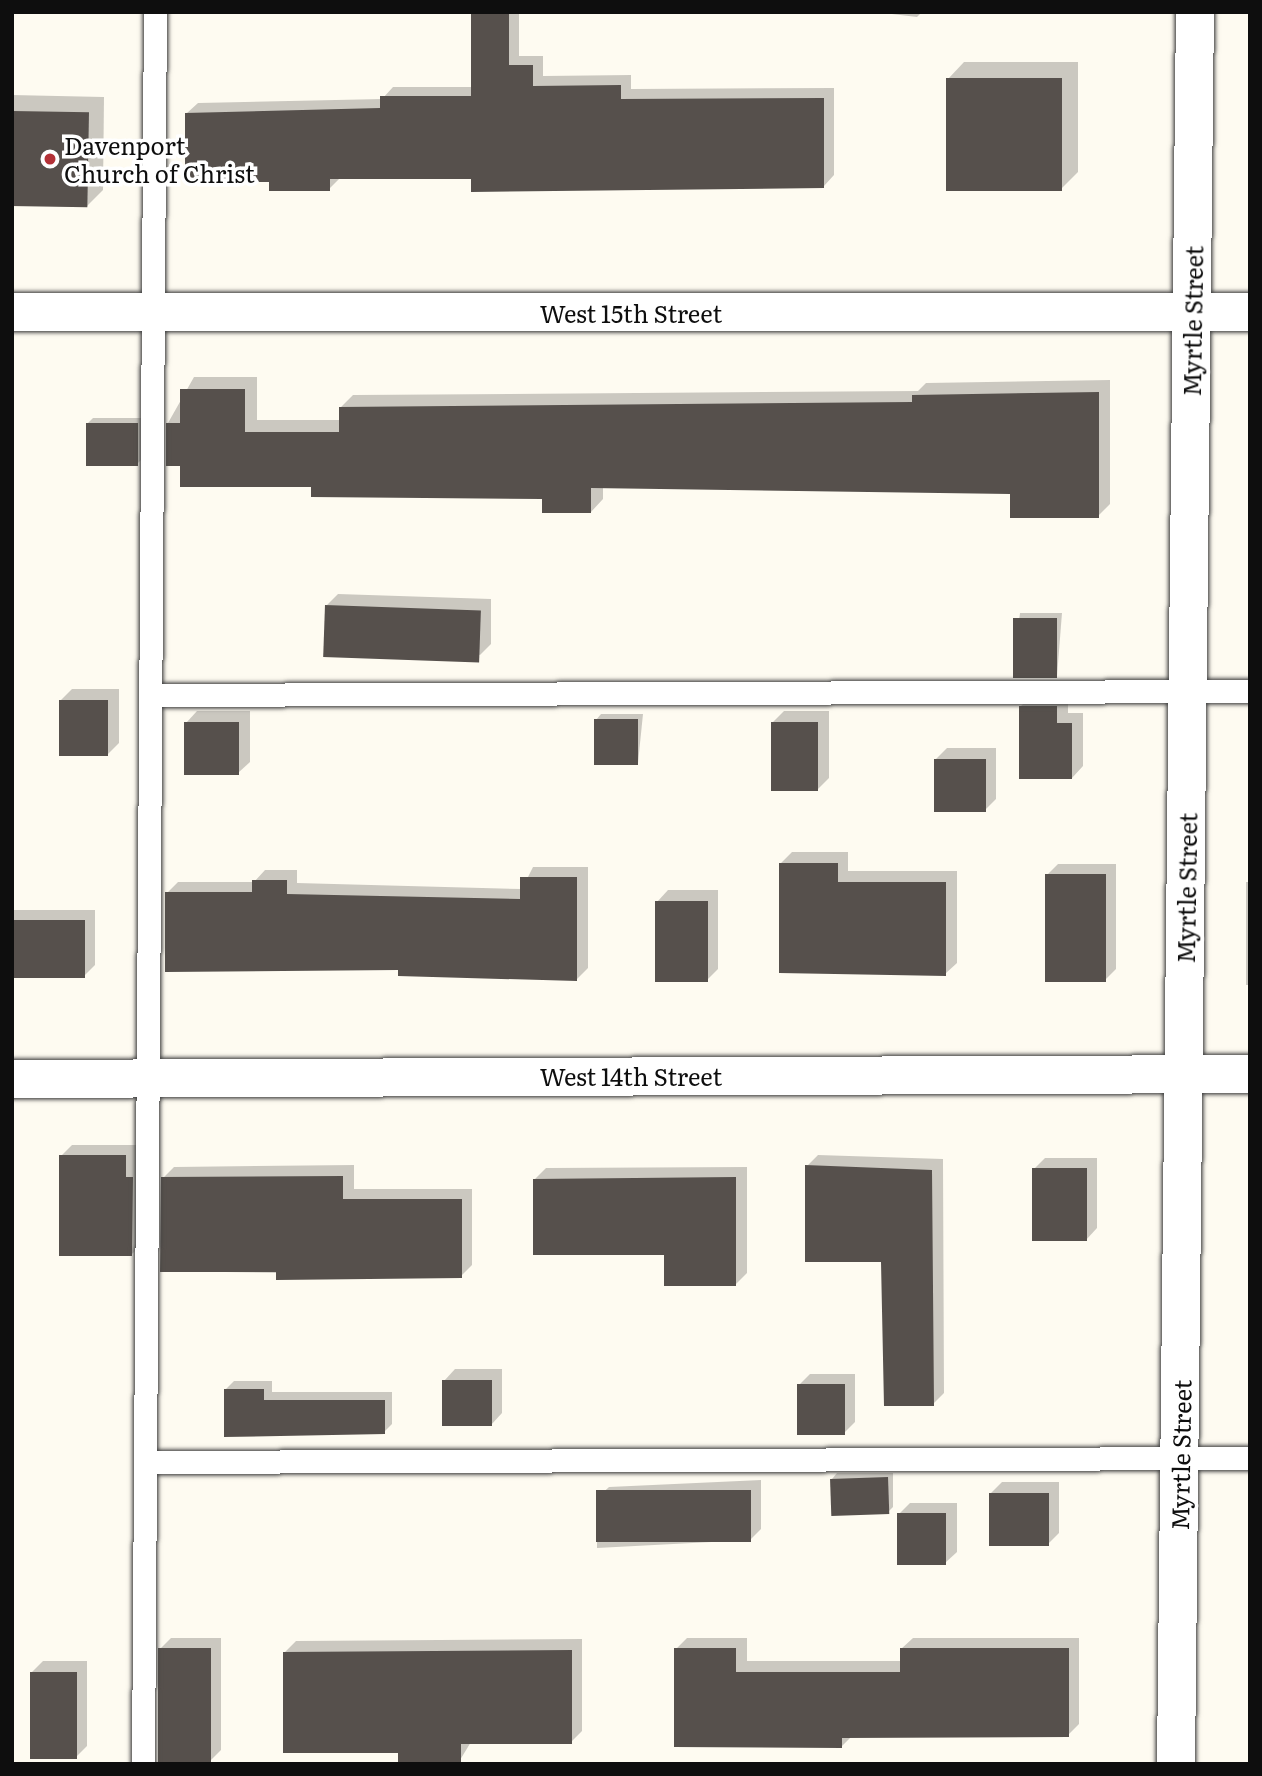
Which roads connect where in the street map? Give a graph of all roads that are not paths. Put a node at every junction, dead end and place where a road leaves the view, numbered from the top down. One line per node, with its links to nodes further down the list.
1 (155, 12): 4 (lane)
2 (1195, 12): 6 (street, Myrtle Street)
3 (12, 312): 4 (street, West 15th Street)
4 (153, 312): 6 (street, West 15th Street); 9 (lane)
5 (1250, 312): 6 (street, West 15th Street)
6 (1192, 313): 7 (street, Myrtle Street)
7 (1188, 691): 8 (lane); 9 (lane); 10 (street, Myrtle Street)
8 (1250, 691)
9 (150, 695): 13 (lane)
10 (1184, 1074): 11 (street, West 14th Street); 13 (street, West 14th Street); 15 (street, Myrtle Street)
11 (1250, 1074)
12 (12, 1079): 13 (street, West 14th Street)
13 (148, 1079): 16 (lane)
14 (1250, 1458): 15 (lane)
15 (1180, 1459): 16 (lane); 18 (street, Myrtle Street)
16 (146, 1462): 17 (lane)
17 (143, 1764)
18 (1176, 1764)

